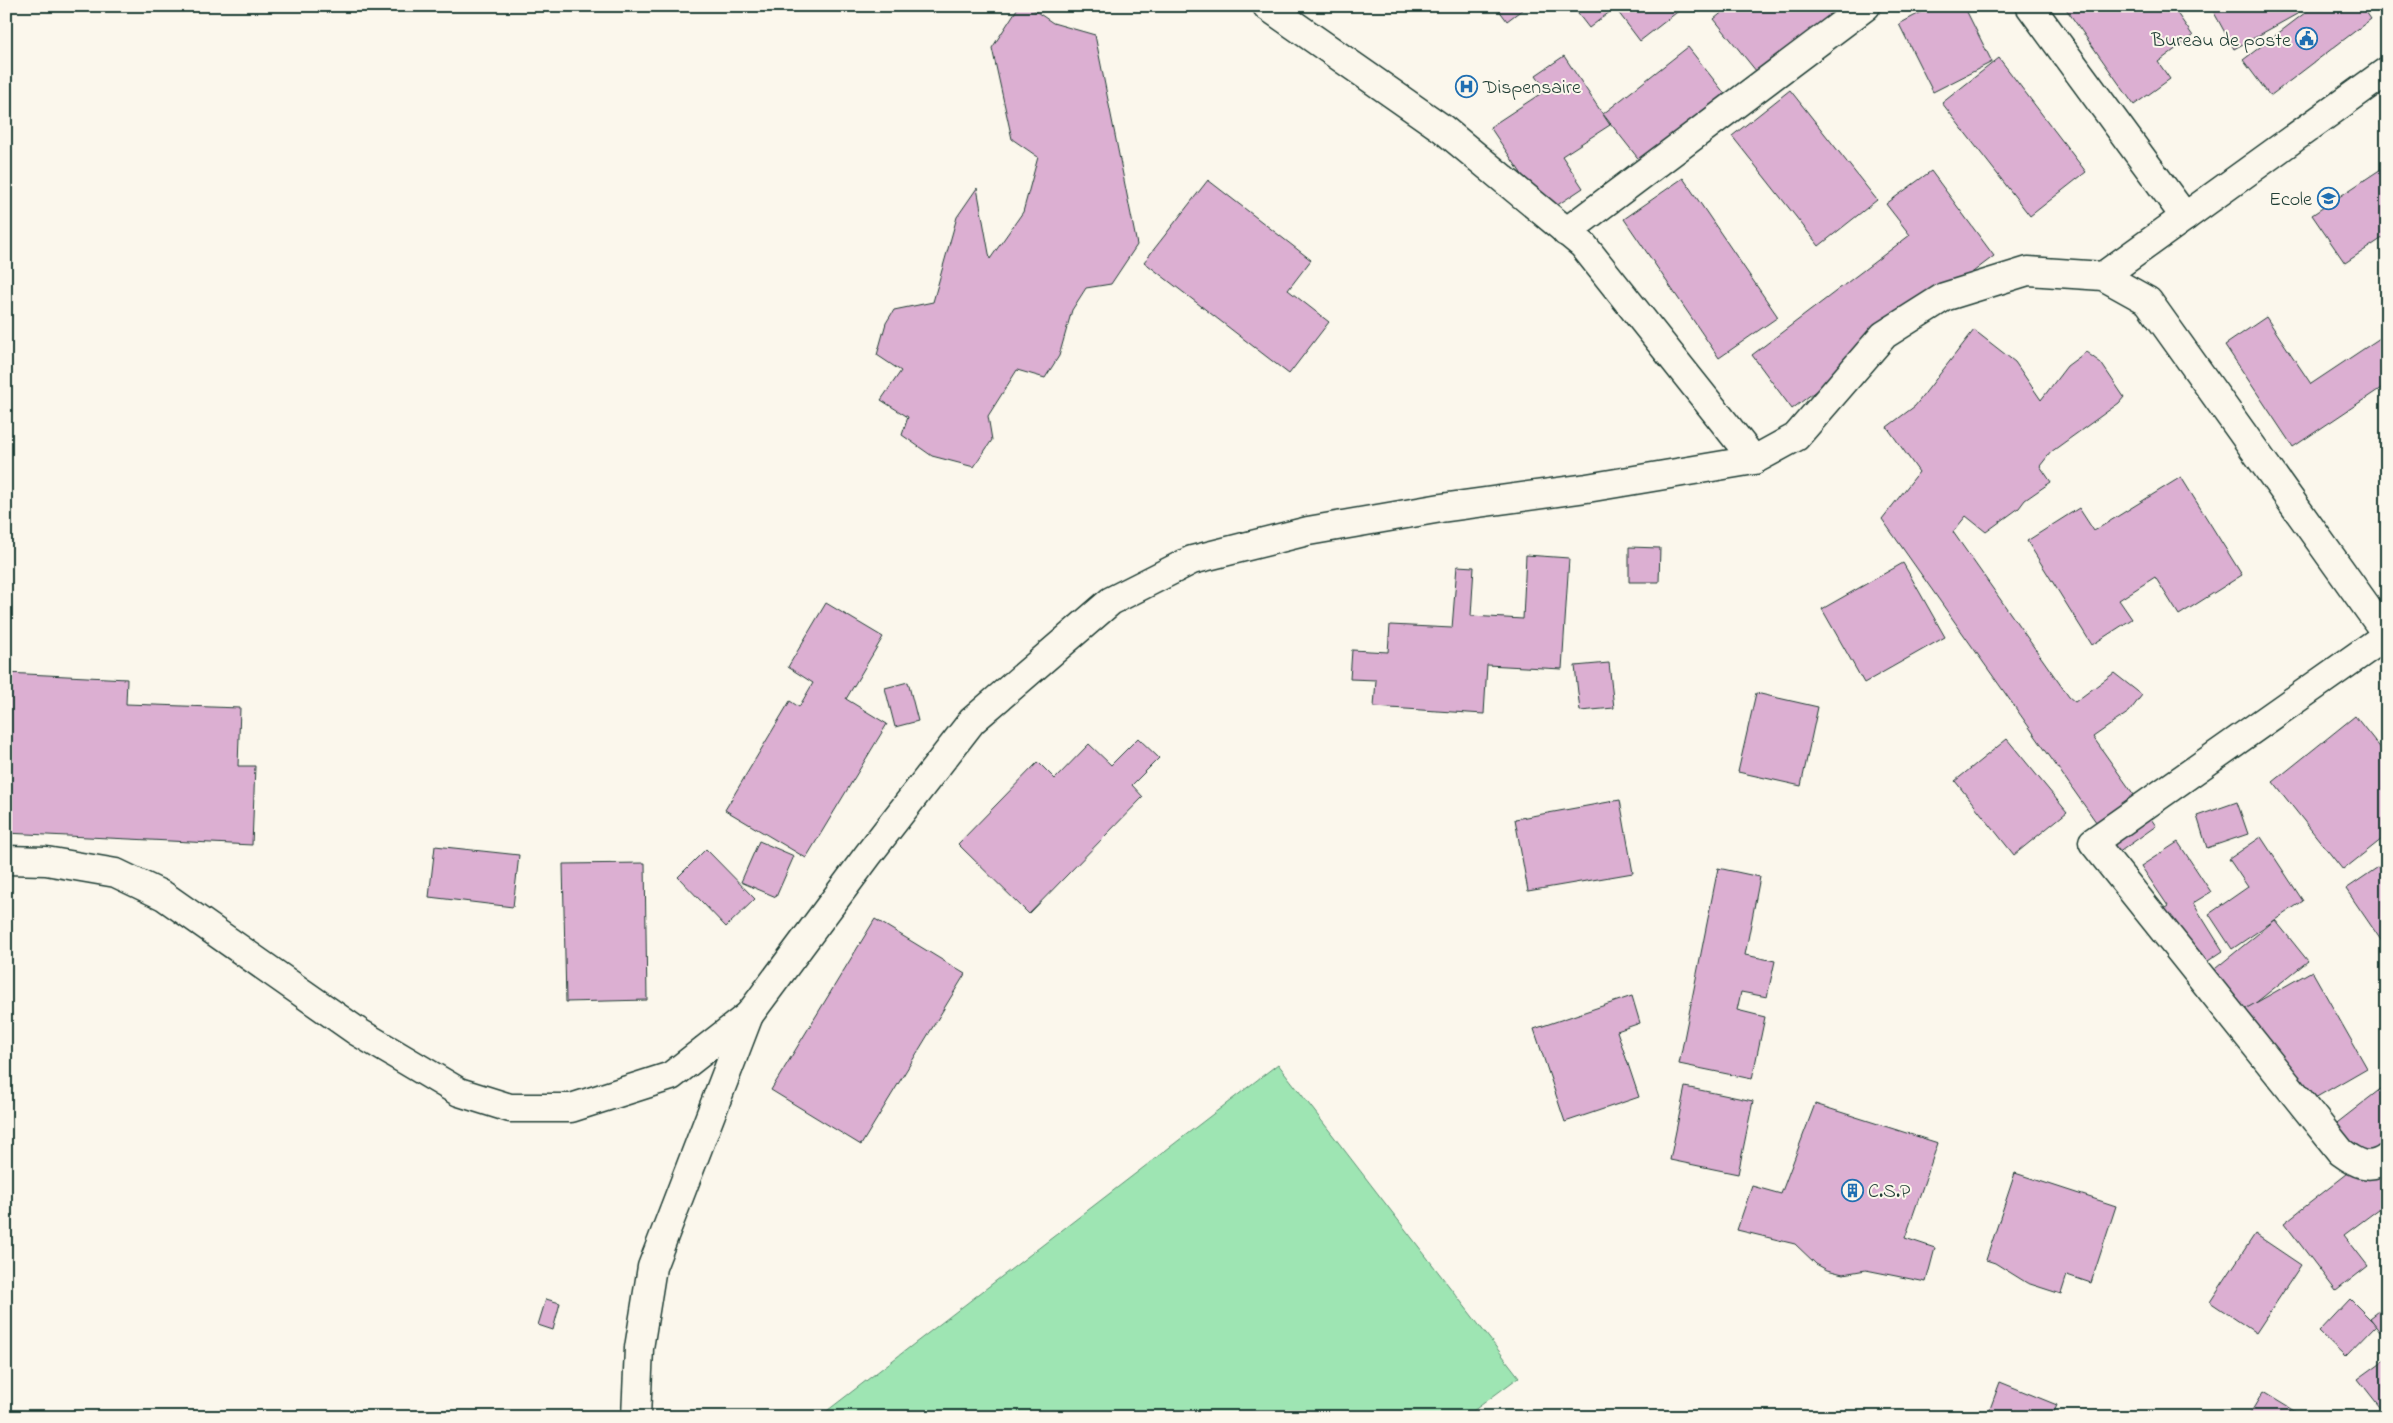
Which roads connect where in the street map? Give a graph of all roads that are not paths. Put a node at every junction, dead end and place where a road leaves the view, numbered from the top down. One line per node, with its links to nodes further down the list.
1 (1267, 6): 6 (main road)
2 (1866, 6): 6 (main road)
3 (2030, 6): 5 (main road)
4 (2387, 71): 5 (main road)
5 (2185, 217): 7 (main road)
6 (1566, 232): 8 (main road)
7 (2103, 276): 8 (main road); 9 (main road)
8 (1754, 460): 11 (main road)
9 (2387, 635): 12 (main road)
10 (6, 860): 11 (main road)
11 (749, 1015): 13 (main road)
12 (2387, 1158)
13 (636, 1417)

